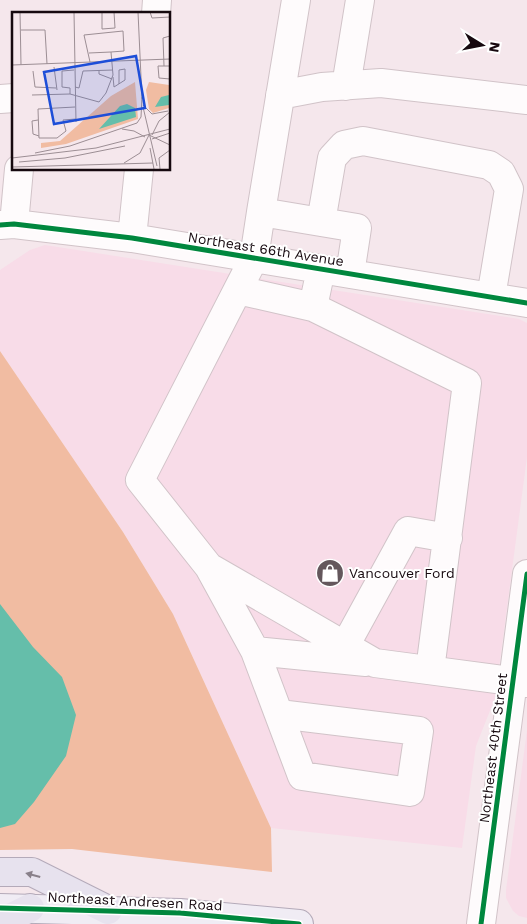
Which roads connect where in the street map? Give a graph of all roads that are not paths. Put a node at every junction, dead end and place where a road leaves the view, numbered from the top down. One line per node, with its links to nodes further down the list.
1 (296, 0): 4 (street)
2 (360, 0): 3 (street)
3 (346, 86): 4 (street); 5 (street)
4 (280, 95): 8 (street)
5 (527, 100)
6 (19, 170): 10 (street)
7 (139, 170): 11 (street)
8 (261, 212): 9 (street); 12 (street)
9 (321, 222): 14 (street); 16 (street)
10 (7, 224): 11 (street, Northeast 66th Avenue)
11 (132, 238): 12 (street, Northeast 66th Avenue)
12 (254, 258): 13 (street, Northeast 66th Avenue); 15 (street)
13 (322, 269): 14 (street, Northeast 66th Avenue); 18 (street)
14 (350, 274): 16 (street, Northeast 66th Avenue)
15 (238, 290): 18 (street); 20 (street)
16 (491, 297): 17 (street, Northeast 66th Avenue)
17 (527, 303)
18 (314, 306): 19 (street)
19 (448, 538): 22 (street); 25 (street)
20 (209, 567): 22 (street); 23 (street)
21 (527, 574): 26 (street, Northeast 40th Street)
22 (345, 646): 24 (street)
23 (255, 651): 24 (street); 27 (street)
24 (375, 663): 25 (street)
25 (430, 670): 26 (street)
26 (520, 682): 34 (street, Northeast 40th Street)
27 (279, 714): 27 (street)
28 (0, 872): 31 (highway, one-way to 28)
29 (0, 908): 30 (main road, Northeast Andresen Road)
30 (30, 908): 31 (main road, Northeast Andresen Road); 32 (highway)
31 (108, 910): 33 (main road, Northeast Andresen Road)
32 (0, 923)
33 (300, 924)
34 (481, 924)

